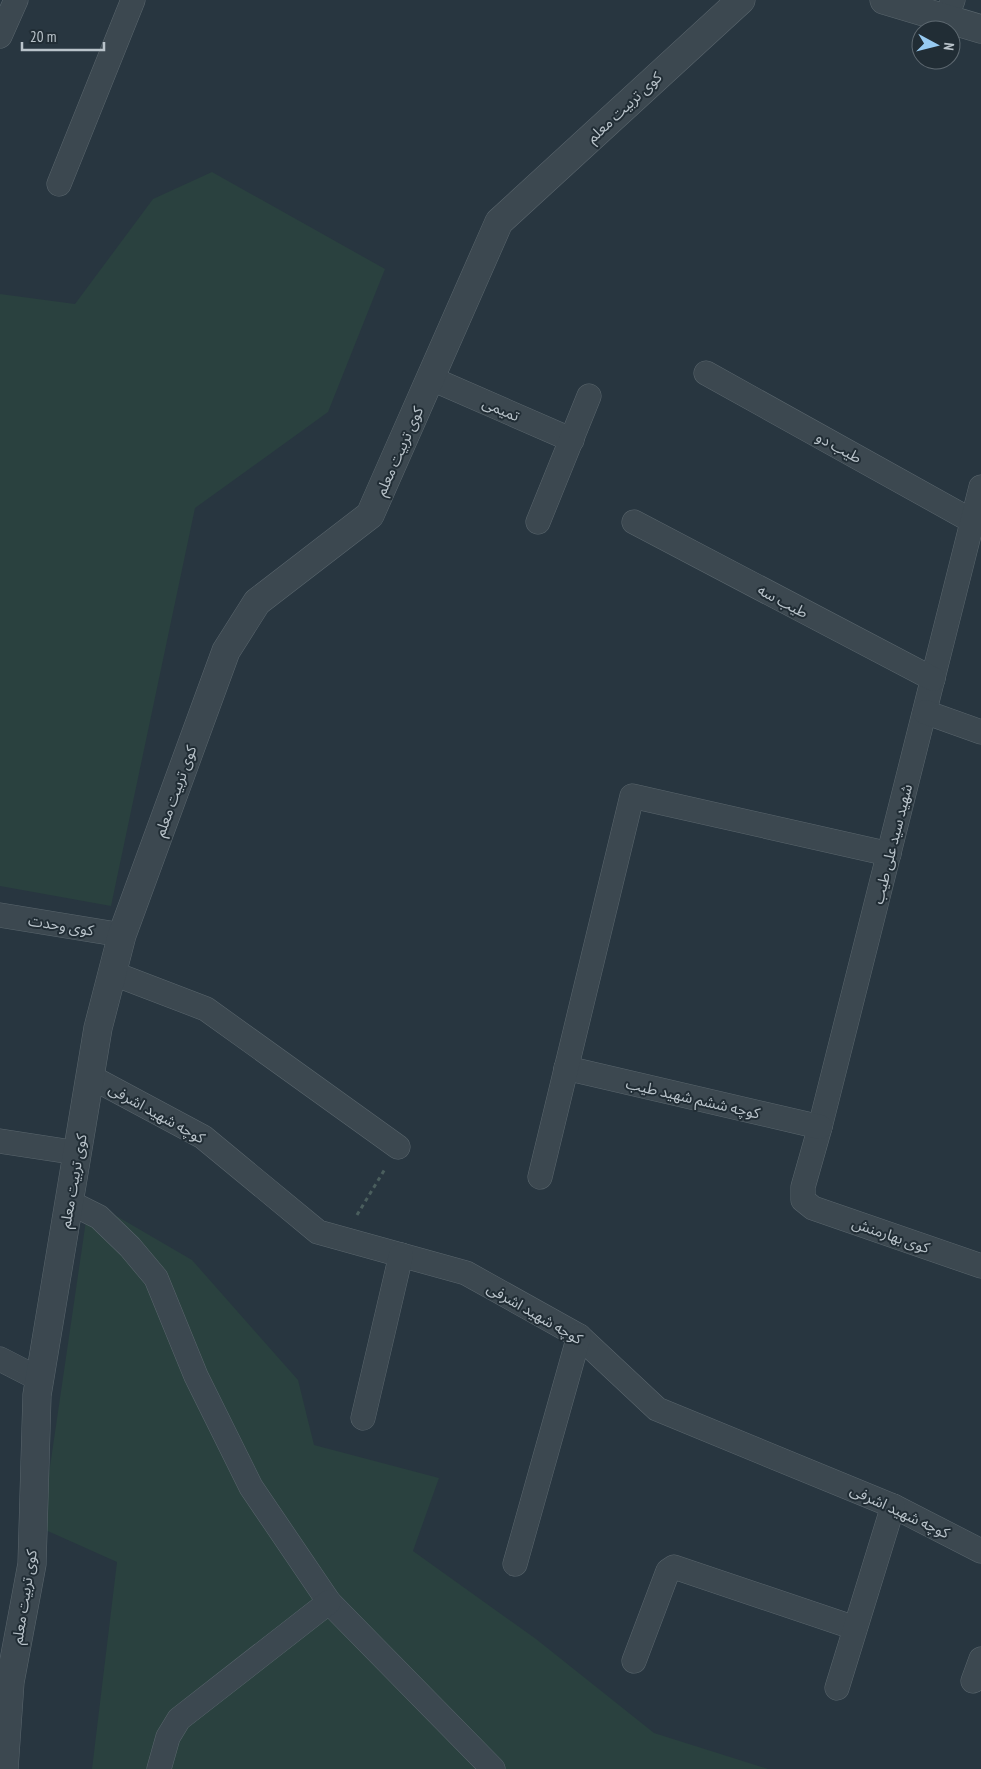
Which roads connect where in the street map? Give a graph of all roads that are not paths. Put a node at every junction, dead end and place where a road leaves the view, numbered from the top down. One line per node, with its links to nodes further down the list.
1 (16, 0): 7 (street)
2 (133, 0): 8 (street)
3 (741, 0): 10 (street, کوی تربیت معلم)
4 (884, 0): 5 (street)
5 (949, 9): 6 (street)
6 (981, 29)
7 (0, 36)
8 (59, 184)
9 (706, 373): 14 (street, طیب دو)
10 (430, 378): 12 (street, تمیمی); 22 (street, کوی تربیت معلم)
11 (589, 396): 12 (street)
12 (572, 440): 15 (street)
13 (981, 487): 14 (street, شهید سید علی طیب)
14 (972, 521): 17 (street, شهید سید علی طیب)
15 (538, 522)
16 (634, 522): 17 (street, طیب سه)
17 (933, 680): 18 (street, شهید سید علی طیب)
18 (925, 712): 19 (street); 20 (street, شهید سید علی طیب)
19 (981, 732)
20 (889, 854): 24 (street); 26 (street, شهید سید علی طیب)
21 (0, 915): 22 (street, کوی وحدت)
22 (122, 935): 23 (street, کوی تربیت معلم)
23 (112, 973): 25 (street, کوی تربیت معلم); 28 (street)
24 (566, 1068): 26 (street, کوچه ششم شهید طیب); 30 (street)
25 (91, 1077): 29 (street, کوی تربیت معلم); 33 (street, کوچه شهید اشرفی)
26 (820, 1127): 31 (street, شهید سید علی طیب)
27 (0, 1142): 29 (street)
28 (398, 1147)
29 (78, 1153): 32 (street, کوی تربیت معلم)
30 (540, 1177)
31 (803, 1200): 34 (street, کوی بهارمنش)
32 (69, 1202): 37 (street, کوی تربیت معلم); 42 (street)
33 (401, 1255): 35 (street, کوچه شهید اشرفی); 38 (street)
34 (979, 1260)
35 (579, 1336): 39 (street, کوچه شهید اشرفی); 41 (street)
36 (0, 1359): 37 (street)
37 (39, 1379): 48 (street, کوی تربیت معلم)
38 (363, 1418)
39 (893, 1506): 40 (street, کوچه شهید اشرفی); 43 (street)
40 (981, 1550)
41 (515, 1564)
42 (329, 1602): 49 (street); 50 (street)
43 (856, 1628): 45 (street); 47 (street)
44 (981, 1659): 46 (street)
45 (634, 1661)
46 (973, 1681)
47 (837, 1688)
48 (4, 1769)
49 (159, 1769)
50 (493, 1769)

